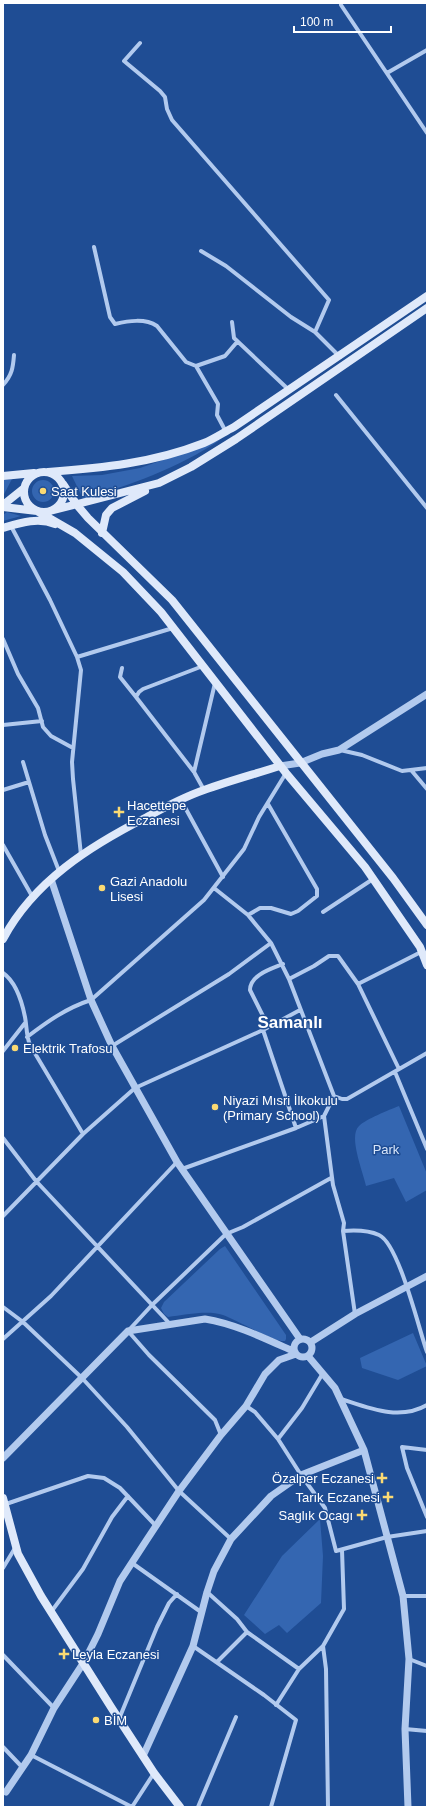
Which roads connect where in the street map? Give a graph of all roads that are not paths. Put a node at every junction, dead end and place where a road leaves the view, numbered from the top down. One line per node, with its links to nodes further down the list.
1 (341, 5): 4 (street)
2 (140, 42): 11 (street)
3 (427, 50): 4 (street)
4 (387, 73): 5 (street)
5 (427, 133)
6 (94, 247): 15 (street)
7 (201, 251): 11 (street)
8 (427, 296): 14 (main road)
9 (427, 308): 23 (main road)
10 (232, 322): 12 (street)
11 (315, 332): 14 (street)
12 (237, 342): 15 (street); 17 (street)
13 (14, 355): 16 (street)
14 (340, 356): 17 (main road)
15 (196, 366): 19 (street)
16 (3, 386)
17 (290, 390): 19 (main road)
18 (336, 395): 28 (street)
19 (226, 432): 20 (main road)
20 (48, 472): 21 (main road); 24 (main road)
21 (35, 473): 22 (main road); 25 (main road)
22 (3, 476)
23 (159, 483): 26 (main road); 33 (main road)
24 (63, 484): 26 (main road); 30 (main road)
25 (23, 489): 27 (main road); 29 (main road)
26 (77, 505): 30 (main road); 33 (main road)
27 (3, 506): 29 (main road)
28 (427, 508)
29 (37, 511): 30 (main road); 32 (main road)
30 (50, 511)
31 (7, 527): 32 (main road); 36 (street)
32 (75, 533): 34 (main road)
33 (102, 533): 47 (main road)
34 (174, 628): 36 (street); 37 (main road)
35 (3, 639): 42 (street)
36 (77, 657): 44 (street)
37 (203, 666): 39 (main road); 41 (street)
38 (122, 668): 41 (street)
39 (216, 681): 48 (main road); 51 (street)
40 (427, 694): 45 (street)
41 (136, 697): 51 (street)
42 (42, 720): 43 (street); 44 (street)
43 (3, 725)
44 (72, 748): 60 (street)
45 (339, 750): 47 (street); 50 (street)
46 (23, 762): 53 (street)
47 (300, 763): 48 (street); 69 (main road)
48 (280, 766): 52 (main road); 56 (main road)
49 (427, 768): 50 (street)
50 (411, 770): 54 (street)
51 (194, 772): 56 (street)
52 (286, 773): 58 (street); 64 (main road)
53 (30, 782): 55 (street); 61 (street)
54 (427, 789)
55 (3, 790)
56 (204, 790): 57 (main road)
57 (181, 800): 60 (main road); 62 (street)
58 (268, 804): 62 (street); 68 (street)
59 (3, 845): 66 (street)
60 (81, 855): 61 (main road)
61 (59, 871): 63 (main road)
62 (223, 877): 65 (street)
63 (51, 879): 66 (main road); 78 (street)
64 (373, 880): 67 (street); 72 (main road)
65 (214, 888): 68 (street); 78 (street)
66 (32, 896): 70 (main road)
67 (323, 912)
68 (248, 915): 71 (street)
69 (427, 925)
70 (4, 934)
71 (272, 943): 73 (street); 84 (street)
72 (421, 952): 74 (main road); 77 (street)
73 (282, 964): 76 (street); 81 (street)
74 (427, 965)
75 (3, 973): 80 (street)
76 (289, 979): 77 (street); 79 (street)
77 (358, 984): 87 (street)
78 (91, 1000): 83 (street); 84 (street)
79 (300, 1010): 81 (street); 82 (street); 89 (street)
80 (26, 1023): 83 (street); 85 (street)
81 (268, 1026): 82 (street)
82 (263, 1030): 88 (street); 91 (street)
83 (27, 1038): 92 (street)
84 (112, 1046): 88 (street)
85 (3, 1052)
86 (427, 1053): 87 (street)
87 (397, 1070): 89 (street); 94 (street)
88 (135, 1088): 92 (street); 95 (street)
89 (334, 1096): 90 (street)
90 (324, 1116): 91 (street); 97 (street)
91 (296, 1128): 96 (street)
92 (83, 1134): 98 (street)
93 (3, 1138): 98 (street)
94 (427, 1149)
95 (177, 1162): 96 (street); 102 (street)
96 (182, 1169): 101 (street)
97 (332, 1178): 100 (street); 101 (street)
98 (36, 1181): 99 (street); 102 (street)
99 (3, 1216)
100 (343, 1231): 104 (street); 107 (street)
101 (226, 1234): 105 (street); 112 (street)
102 (96, 1246): 105 (street); 108 (street)
103 (427, 1276): 104 (street)
104 (407, 1287): 107 (street); 114 (street)
105 (152, 1305): 109 (street); 110 (street)
106 (3, 1307): 108 (street)
107 (355, 1314): 113 (street)
108 (23, 1322): 111 (street); 118 (street)
109 (170, 1324): 110 (street); 115 (street)
110 (128, 1331): 118 (street); 122 (street)
111 (3, 1339)
112 (300, 1339): 113 (street); 115 (street)
113 (311, 1342): 116 (street)
114 (427, 1352)
115 (295, 1353): 116 (street); 121 (street)
116 (308, 1356): 117 (street)
117 (323, 1373): 119 (street); 123 (street)
118 (82, 1378): 126 (street); 128 (street)
119 (340, 1399): 120 (street); 124 (street)
120 (427, 1405)
121 (246, 1406): 122 (street); 123 (street)
122 (221, 1435): 128 (street)
123 (278, 1439): 127 (street)
124 (364, 1450): 127 (street); 134 (street)
125 (427, 1450): 131 (street)
126 (3, 1458)
127 (301, 1475): 135 (street); 137 (street)
128 (179, 1492): 132 (street); 135 (street)
129 (128, 1496): 130 (street); 132 (street); 144 (street)
130 (4, 1501): 136 (main road)
131 (427, 1516)
132 (156, 1526): 138 (street)
133 (427, 1531): 134 (street)
134 (387, 1537): 137 (street); 142 (street)
135 (231, 1539): 140 (street)
136 (16, 1546): 139 (street); 144 (main road)
137 (342, 1550): 148 (street)
138 (132, 1563): 141 (street); 151 (street)
139 (3, 1568)
140 (207, 1592): 145 (street); 146 (street)
141 (177, 1594): 145 (street); 158 (street)
142 (403, 1596): 143 (street); 150 (street)
143 (427, 1596)
144 (51, 1612): 151 (main road)
145 (201, 1612): 147 (street)
146 (247, 1632): 152 (street); 154 (street)
147 (193, 1646): 152 (street); 163 (street)
148 (324, 1646): 154 (street); 171 (street)
149 (3, 1655): 156 (street)
150 (409, 1659): 153 (street); 159 (street)
151 (84, 1662): 156 (street); 158 (main road)
152 (217, 1662): 155 (street)
153 (427, 1666)
154 (299, 1669): 155 (street)
155 (276, 1705): 170 (street)
156 (54, 1708): 162 (street)
157 (236, 1717): 169 (street)
158 (119, 1719): 163 (main road)
159 (405, 1729): 160 (street); 172 (street)
160 (427, 1731)
161 (3, 1747): 164 (street)
162 (31, 1756): 164 (street); 167 (street)
163 (143, 1756): 165 (main road)
164 (22, 1767): 166 (street)
165 (154, 1773): 167 (street); 168 (main road)
166 (4, 1795)
167 (132, 1807)
168 (180, 1807)
169 (198, 1807)
170 (271, 1807)
171 (328, 1807)
172 (408, 1807)

